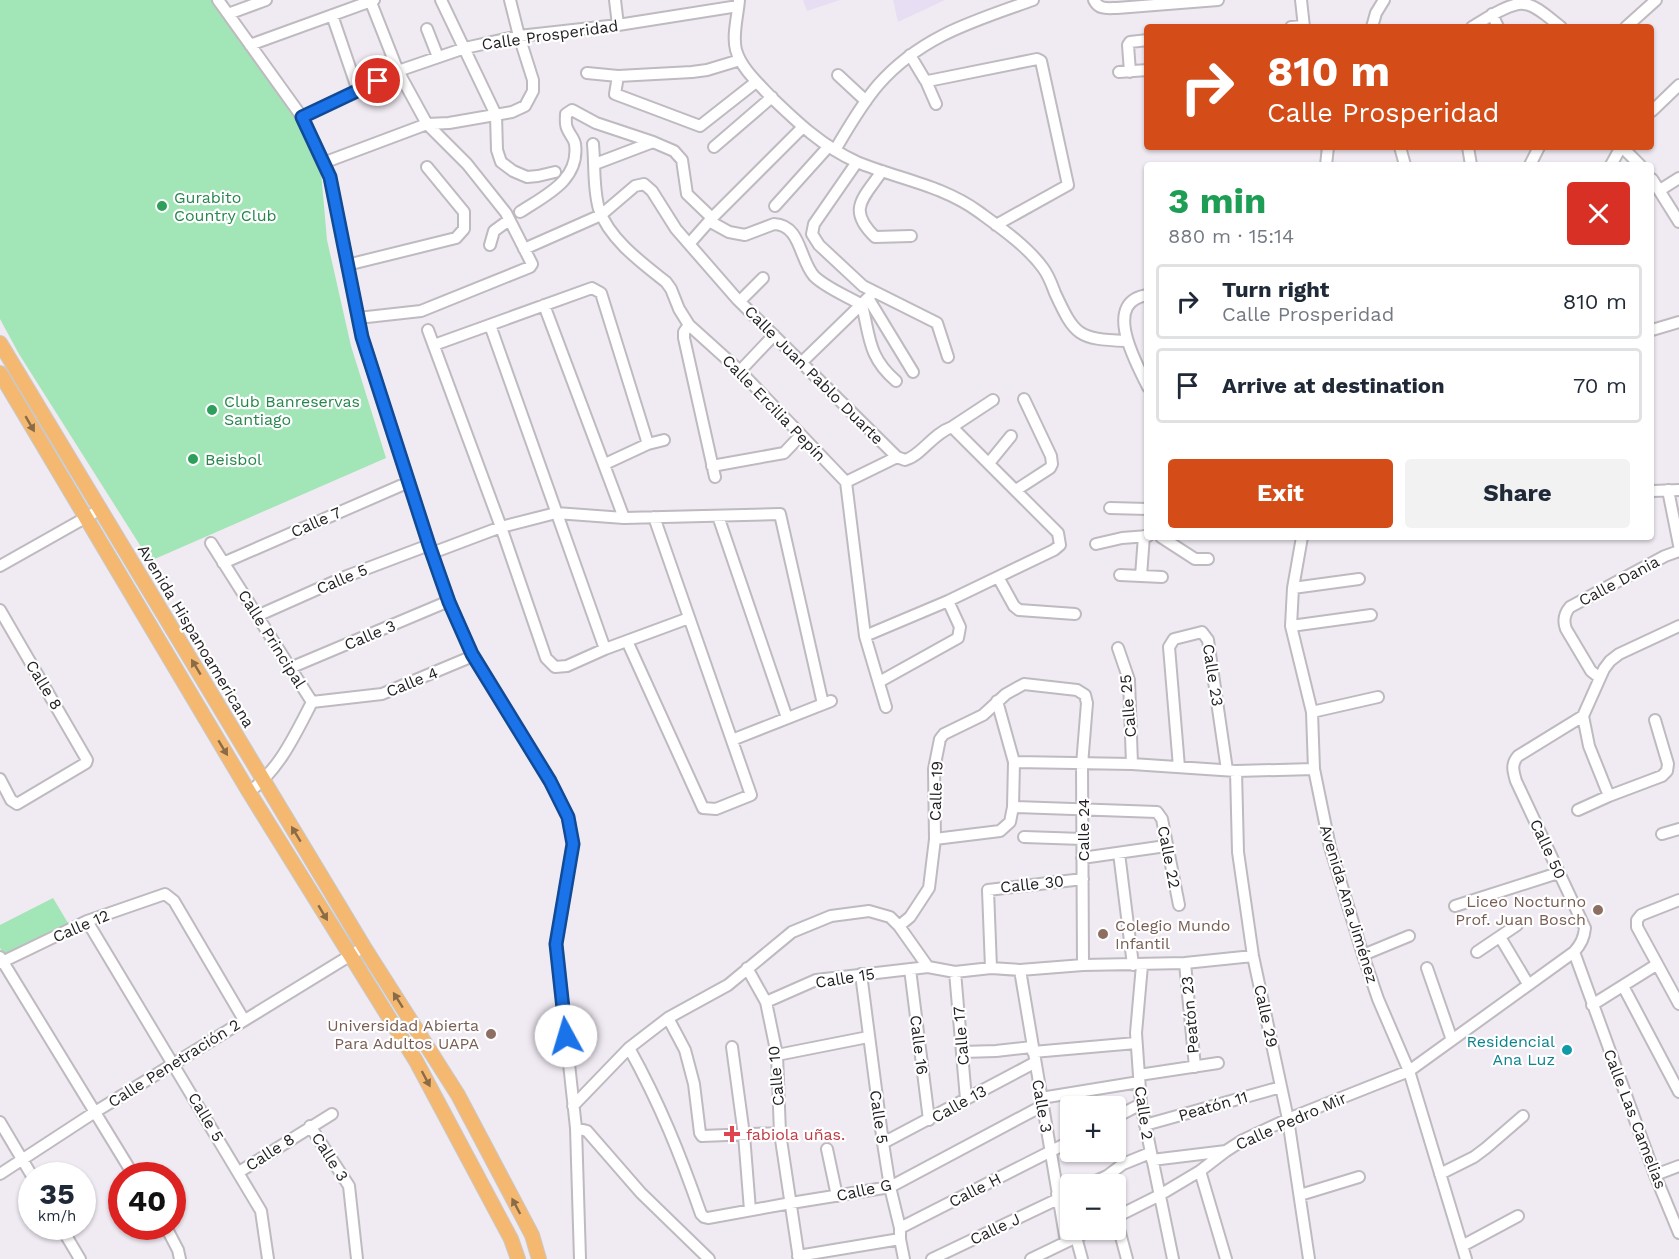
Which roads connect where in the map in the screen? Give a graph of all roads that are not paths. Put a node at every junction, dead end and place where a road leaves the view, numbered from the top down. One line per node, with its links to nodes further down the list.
1 (218, 0): 15 (street)
2 (266, 0): 15 (street)
3 (372, 0): 17 (street); 34 (street)
4 (441, 0): 29 (street)
5 (510, 0): 26 (street)
6 (615, 0): 24 (street)
7 (1033, 0): 30 (street)
8 (1218, 0): 14 (street)
9 (1301, 0): 18 (street)
10 (1384, 0): 19 (street)
11 (1656, 0): 23 (street)
12 (1095, 2): 14 (street)
13 (739, 3): 24 (street, Calle Prosperidad); 32 (street)
14 (1140, 3)
15 (228, 14): 28 (street)
16 (1492, 14): 20 (street); 21 (street); 22 (street)
17 (332, 15): 28 (street); 41 (street)
18 (1304, 24)
19 (1373, 24)
20 (1477, 24)
21 (1497, 24)
22 (1557, 24)
23 (1629, 24)
24 (618, 25): 26 (street, Calle Prosperidad)
25 (428, 29): 31 (street)
26 (519, 36): 29 (street, Calle Prosperidad); 46 (street)
27 (1144, 40): 33 (street)
28 (250, 45): 47 (street)
29 (465, 48): 31 (street, Calle Prosperidad); 46 (street)
30 (910, 55): 38 (street); 43 (street)
31 (438, 57): 34 (street, Calle Prosperidad)
32 (740, 60): 37 (street); 39 (street)
33 (1144, 70)
34 (398, 71): 41 (street, Calle Prosperidad); 48 (street)
35 (587, 73): 37 (street)
36 (838, 75): 43 (street)
37 (618, 76): 39 (street)
38 (926, 81): 44 (street); 73 (street)
39 (756, 82): 42 (street)
40 (1679, 85): 45 (street)
41 (358, 90): 47 (street, Calle Prosperidad)
42 (772, 97): 49 (street); 52 (street)
43 (866, 101): 53 (street)
44 (936, 104)
45 (1654, 107)
46 (496, 115): 48 (street); 62 (street)
47 (302, 117): 57 (street)
48 (428, 124): 57 (street); 70 (street)
49 (802, 128): 53 (street); 71 (street)
50 (653, 142): 58 (street); 66 (street); 71 (street)
51 (593, 144): 58 (street, Calle Ercilia Pepín)
52 (714, 147)
53 (832, 148): 55 (street); 67 (street)
54 (1624, 150): 56 (street)
55 (857, 162): 60 (street); 81 (street)
56 (1637, 162)
57 (323, 163): 78 (street)
58 (595, 164): 69 (street, Calle Ercilia Pepín)
59 (427, 166): 78 (street)
60 (882, 171): 73 (street); 74 (street)
61 (555, 172): 62 (street)
62 (538, 177): 66 (street)
63 (1679, 178): 65 (street)
64 (1654, 182): 65 (street)
65 (1660, 190): 72 (street)
66 (547, 194): 68 (street)
67 (775, 206)
68 (520, 213)
69 (601, 215): 75 (street, Calle Juan Pablo Duarte); 77 (street); 87 (street, Calle Ercilia Pepín)
70 (509, 220): 76 (street); 77 (street)
71 (710, 220): 75 (street); 81 (street)
72 (1679, 222)
73 (996, 225): 91 (street)
74 (911, 236)
75 (689, 244): 82 (street, Calle Juan Pablo Duarte)
76 (490, 245)
77 (524, 249): 84 (street)
78 (347, 265): 84 (street)
79 (763, 278): 82 (street)
80 (1144, 296): 91 (street)
81 (868, 298): 94 (street); 95 (street); 97 (street); 100 (street)
82 (740, 301): 90 (street, Calle Juan Pablo Duarte)
83 (544, 305): 86 (street); 107 (street); 110 (street)
84 (358, 318): 113 (street)
85 (1679, 322): 88 (street)
86 (490, 325): 93 (street); 121 (street)
87 (689, 325): 96 (street, Calle Ercilia Pepín); 111 (street)
88 (1654, 329)
89 (428, 330): 93 (street)
90 (774, 334): 95 (street, Calle Juan Pablo Duarte); 96 (street)
91 (1126, 341): 99 (street)
92 (0, 343): 119 (main road, Avenida Hispanoamericana)
93 (434, 345): 126 (street)
94 (948, 357)
95 (802, 362): 108 (street, Calle Juan Pablo Duarte)
96 (740, 371): 104 (street, Calle Ercilia Pepín)
97 (913, 372)
98 (0, 374): 124 (main road, one-way to 124)
99 (1144, 379)
100 (896, 381)
101 (1024, 399): 115 (street)
102 (993, 400): 103 (street, Calle Juan Pablo Duarte)
103 (952, 427): 108 (street, Calle Juan Pablo Duarte); 109 (street)
104 (801, 435): 111 (street); 114 (street, Calle Ercilia Pepín)
105 (1011, 435): 109 (street)
106 (664, 440): 107 (street)
107 (648, 444): 110 (street)
108 (897, 457): 114 (street)
109 (988, 463): 115 (street)
110 (605, 464): 125 (street)
111 (712, 466): 112 (street)
112 (715, 477)
113 (409, 482): 134 (street); 137 (street, Calle 7)
114 (846, 482): 154 (street)
115 (1016, 490): 141 (street)
116 (1674, 490): 117 (street); 133 (street)
117 (1654, 491)
118 (1110, 507): 120 (street)
119 (101, 509): 124 (street); 179 (main road, Avenida Hispanoamericana, one-way to 119)
120 (1144, 509)
121 (556, 513): 125 (street, Calle 5); 126 (street, Calle 5); 157 (street)
122 (718, 516): 123 (street, Calle 5); 169 (street); 169 (street, Calle 5)
123 (654, 517): 125 (street, Calle 5); 151 (street)
124 (85, 518): 138 (street); 180 (main road, one-way to 180)
125 (624, 518)
126 (501, 527): 134 (street, Calle 5); 157 (street)
127 (1144, 536): 132 (street)
128 (1146, 540): 140 (street)
129 (1167, 540): 136 (street)
130 (1301, 540): 144 (street, Avenida Ana Jiménez)
131 (211, 543): 137 (street, Calle Principal)
132 (1096, 544)
133 (1679, 545)
134 (430, 549): 146 (street); 150 (street, Calle 5)
135 (1679, 551): 160 (street, Calle Dania)
136 (1208, 559)
137 (223, 563): 150 (street, Calle Principal)
138 (0, 566)
139 (1120, 575): 140 (street)
140 (1141, 576): 142 (street)
141 (998, 577): 145 (street); 148 (street)
142 (1162, 577)
143 (1359, 579): 144 (street)
144 (1293, 588): 152 (street, Avenida Ana Jiménez)
145 (948, 601): 154 (street); 161 (street)
146 (449, 602): 158 (street); 159 (street, Calle 3)
147 (0, 610): 178 (street, Calle 8)
148 (1075, 614)
149 (1371, 615): 152 (street)
150 (257, 616): 159 (street, Calle Principal)
151 (689, 618): 155 (street); 171 (street)
152 (1291, 626): 167 (street, Avenida Ana Jiménez)
153 (1679, 626): 160 (street)
154 (865, 636): 161 (street)
155 (627, 641): 157 (street); 171 (street)
156 (1118, 648): 173 (street, Calle 25)
157 (605, 649)
158 (473, 656): 165 (street, Calle 4); 247 (street)
159 (290, 668): 165 (street, Calle Principal)
160 (1600, 678): 168 (street)
161 (879, 682): 166 (street)
162 (1084, 695): 164 (street, Calle 19); 174 (street, Calle 24)
163 (1378, 697): 167 (street)
164 (997, 701): 172 (street); 188 (street, Calle 19)
165 (312, 702): 179 (street, Calle Principal)
166 (886, 707)
167 (1312, 711): 176 (street, Avenida Ana Jiménez)
168 (1583, 716): 181 (street); 193 (street, Calle 50)
169 (787, 718): 171 (street)
170 (1655, 720): 181 (street)
171 (732, 740)
172 (1014, 762): 174 (street); 182 (street)
173 (1131, 764): 174 (street); 175 (street)
174 (1082, 765): 183 (street, Calle 24)
175 (1179, 767): 177 (street); 177 (street, Calle 23)
176 (1314, 769): 177 (street); 206 (street, Avenida Ana Jiménez)
177 (1232, 771): 208 (street, Calle 29)
178 (0, 779)
179 (264, 781): 180 (street, Calle Principal); 203 (main road, Avenida Hispanoamericana, one-way to 179)
180 (249, 792): 207 (main road, one-way to 207)
181 (1609, 796): 184 (street)
182 (1013, 807): 183 (street, Calle 22); 188 (street)
183 (1083, 810): 189 (street, Calle 24); 190 (street, Calle 22)
184 (1578, 810)
185 (1679, 830): 186 (street)
186 (1662, 834)
187 (1024, 837): 189 (street)
188 (934, 839): 199 (street, Calle 19)
189 (1083, 839): 192 (street, Calle 24)
190 (1166, 846): 191 (street); 196 (street, Calle 22)
191 (1119, 853): 192 (street); 212 (street, Calle 2)
192 (1082, 858): 194 (street, Calle 24)
193 (1558, 873): 197 (street); 205 (street, Calle 50)
194 (1083, 879): 211 (street, Calle 24); 216 (street, Calle 30)
195 (1679, 900): 213 (street)
196 (1179, 905)
197 (1455, 906)
198 (87, 921): 209 (street, Calle 12); 228 (street, Calle 12); 237 (street, Calle 5)
199 (899, 926): 214 (street); 215 (street)
200 (1516, 926): 202 (street)
201 (1409, 936): 206 (street)
202 (1500, 937): 204 (street); 222 (street)
203 (364, 946): 207 (street); 302 (main road, Avenida Hispanoamericana, one-way to 203)
204 (1477, 952)
205 (1574, 952): 222 (street); 226 (street, Calle Las Camelias)
206 (1363, 955): 240 (street, Avenida Ana Jiménez)
207 (350, 956): 228 (street, Calle Penetración 2); 301 (main road, one-way to 301)
208 (1253, 956): 210 (street, Calle 15); 242 (street, Calle 29)
209 (1, 961): 248 (street)
210 (1185, 963): 212 (street, Calle 15); 239 (street, Peatón 23)
211 (1083, 965): 212 (street, Calle 15); 219 (street, Calle 15)
212 (1137, 965): 231 (street, Calle 2)
213 (1656, 965): 223 (street); 225 (street)
214 (928, 967): 218 (street, Calle 15); 220 (street, Calle 15)
215 (747, 968): 224 (street, Calle 10); 227 (street)
216 (991, 968): 219 (street, Calle 15); 220 (street, Calle 15)
217 (1427, 968): 230 (street)
218 (910, 969): 221 (street, Calle 15); 253 (street, Calle 16)
219 (1020, 970): 235 (street, Calle 3)
220 (956, 972): 234 (street, Calle 17)
221 (861, 974): 224 (street, Calle 15); 229 (street, Calle 5)
222 (1528, 984): 230 (street)
223 (1623, 986): 226 (street); 243 (street)
224 (766, 1002): 236 (street, Calle 10)
225 (1679, 1004)
226 (1592, 1005): 274 (street, Calle Las Camelias)
227 (668, 1018): 233 (street); 259 (street)
228 (244, 1020): 237 (street, Calle Penetración 2)
229 (868, 1037): 236 (street); 260 (street, Calle 5)
230 (1452, 1040): 240 (street)
231 (1136, 1043): 235 (street); 241 (street, Calle 2)
232 (732, 1047): 259 (street)
233 (629, 1048): 247 (street); 282 (street, Calle G)
234 (962, 1052): 235 (street); 244 (street, Calle 17)
235 (1033, 1054): 244 (street, Calle 13); 245 (street, Calle 3)
236 (777, 1055): 258 (street, Calle 10)
237 (174, 1063): 248 (street, Calle Penetración 2); 270 (street, Calle 5)
238 (1218, 1063): 239 (street, Calle G)
239 (1195, 1066): 241 (street, Calle G)
240 (1409, 1071): 252 (street, Calle Pedro Mir); 273 (street, Avenida Ana Jiménez)
241 (1139, 1078): 245 (street, Calle G); 246 (street, Calle 2)
242 (1281, 1087): 252 (street, Calle 29); 255 (street, Peatón 11)
243 (1679, 1092)
244 (966, 1099): 253 (street, Calle 13)
245 (1041, 1102): 264 (street, Calle 3); 276 (street, Calle G)
246 (1141, 1104): 249 (street); 255 (street, Calle 2)
247 (573, 1106): 257 (street)
248 (95, 1112): 266 (street, Calle Penetración 2); 267 (street)
249 (1126, 1112)
250 (332, 1114): 256 (street, Calle 8)
251 (1523, 1116): 273 (street)
252 (1288, 1119): 263 (street, Calle Pedro Mir); 277 (street, Calle 29)
253 (929, 1120): 260 (street, Calle 13)
254 (0, 1122): 266 (street)
255 (1145, 1125): 265 (street, Calle 2)
256 (310, 1126): 270 (street, Calle 8); 300 (street, Calle 3)
257 (576, 1128): 303 (street); 304 (street)
258 (780, 1133): 259 (street); 281 (street, Calle 10)
259 (744, 1135): 282 (street)
260 (883, 1143): 276 (street, Calle 5)
261 (1060, 1147): 264 (street, Calle H)
262 (827, 1149): 278 (street)
263 (1226, 1151): 265 (street); 269 (street, Calle Pedro Mir)
264 (1049, 1153): 280 (street, Calle 3); 285 (street, Calle H)
265 (1151, 1157): 272 (street); 279 (street, Calle 2)
266 (23, 1160): 271 (street, Calle Penetración 2)
267 (125, 1162)
268 (1679, 1166): 274 (street)
269 (1200, 1171): 279 (street, Calle Pedro Mir); 296 (street)
270 (239, 1172): 299 (street, Calle 5)
271 (0, 1174)
272 (1110, 1174)
273 (1440, 1174): 293 (street, Avenida Ana Jiménez)
274 (1656, 1175): 286 (street, Calle Las Camelias)
275 (1359, 1177): 277 (street)
276 (890, 1187): 278 (street, Calle G); 285 (street, Calle 5)
277 (1300, 1195): 310 (street, Calle 29)
278 (837, 1196): 281 (street, Calle G)
279 (1158, 1196): 283 (street, Calle Pedro Mir); 309 (street, Calle 2)
280 (1058, 1197): 292 (street, Calle 3); 306 (street, Calle J)
281 (791, 1203): 282 (street, Calle G); 294 (street, Calle 10)
282 (750, 1210)
283 (1126, 1212)
284 (1518, 1216): 293 (street)
285 (900, 1233): 294 (street, Calle H); 305 (street, Calle 5)
286 (1679, 1233)
287 (69, 1240): 297 (street)
288 (173, 1240): 298 (street)
289 (1070, 1240): 292 (street)
290 (1077, 1240): 307 (street)
291 (1122, 1240): 308 (street)
292 (1066, 1242): 295 (street)
293 (1462, 1246): 311 (street, Avenida Ana Jiménez)
294 (799, 1258)
295 (1038, 1258)
296 (1223, 1258)
297 (80, 1259)
298 (180, 1259)
299 (268, 1259)
300 (357, 1259)
301 (518, 1259)
302 (539, 1259)
303 (580, 1259)
304 (708, 1259)
305 (904, 1259)
306 (932, 1259)
307 (1082, 1259)
308 (1127, 1259)
309 (1173, 1259)
310 (1309, 1259)
311 (1466, 1259)

